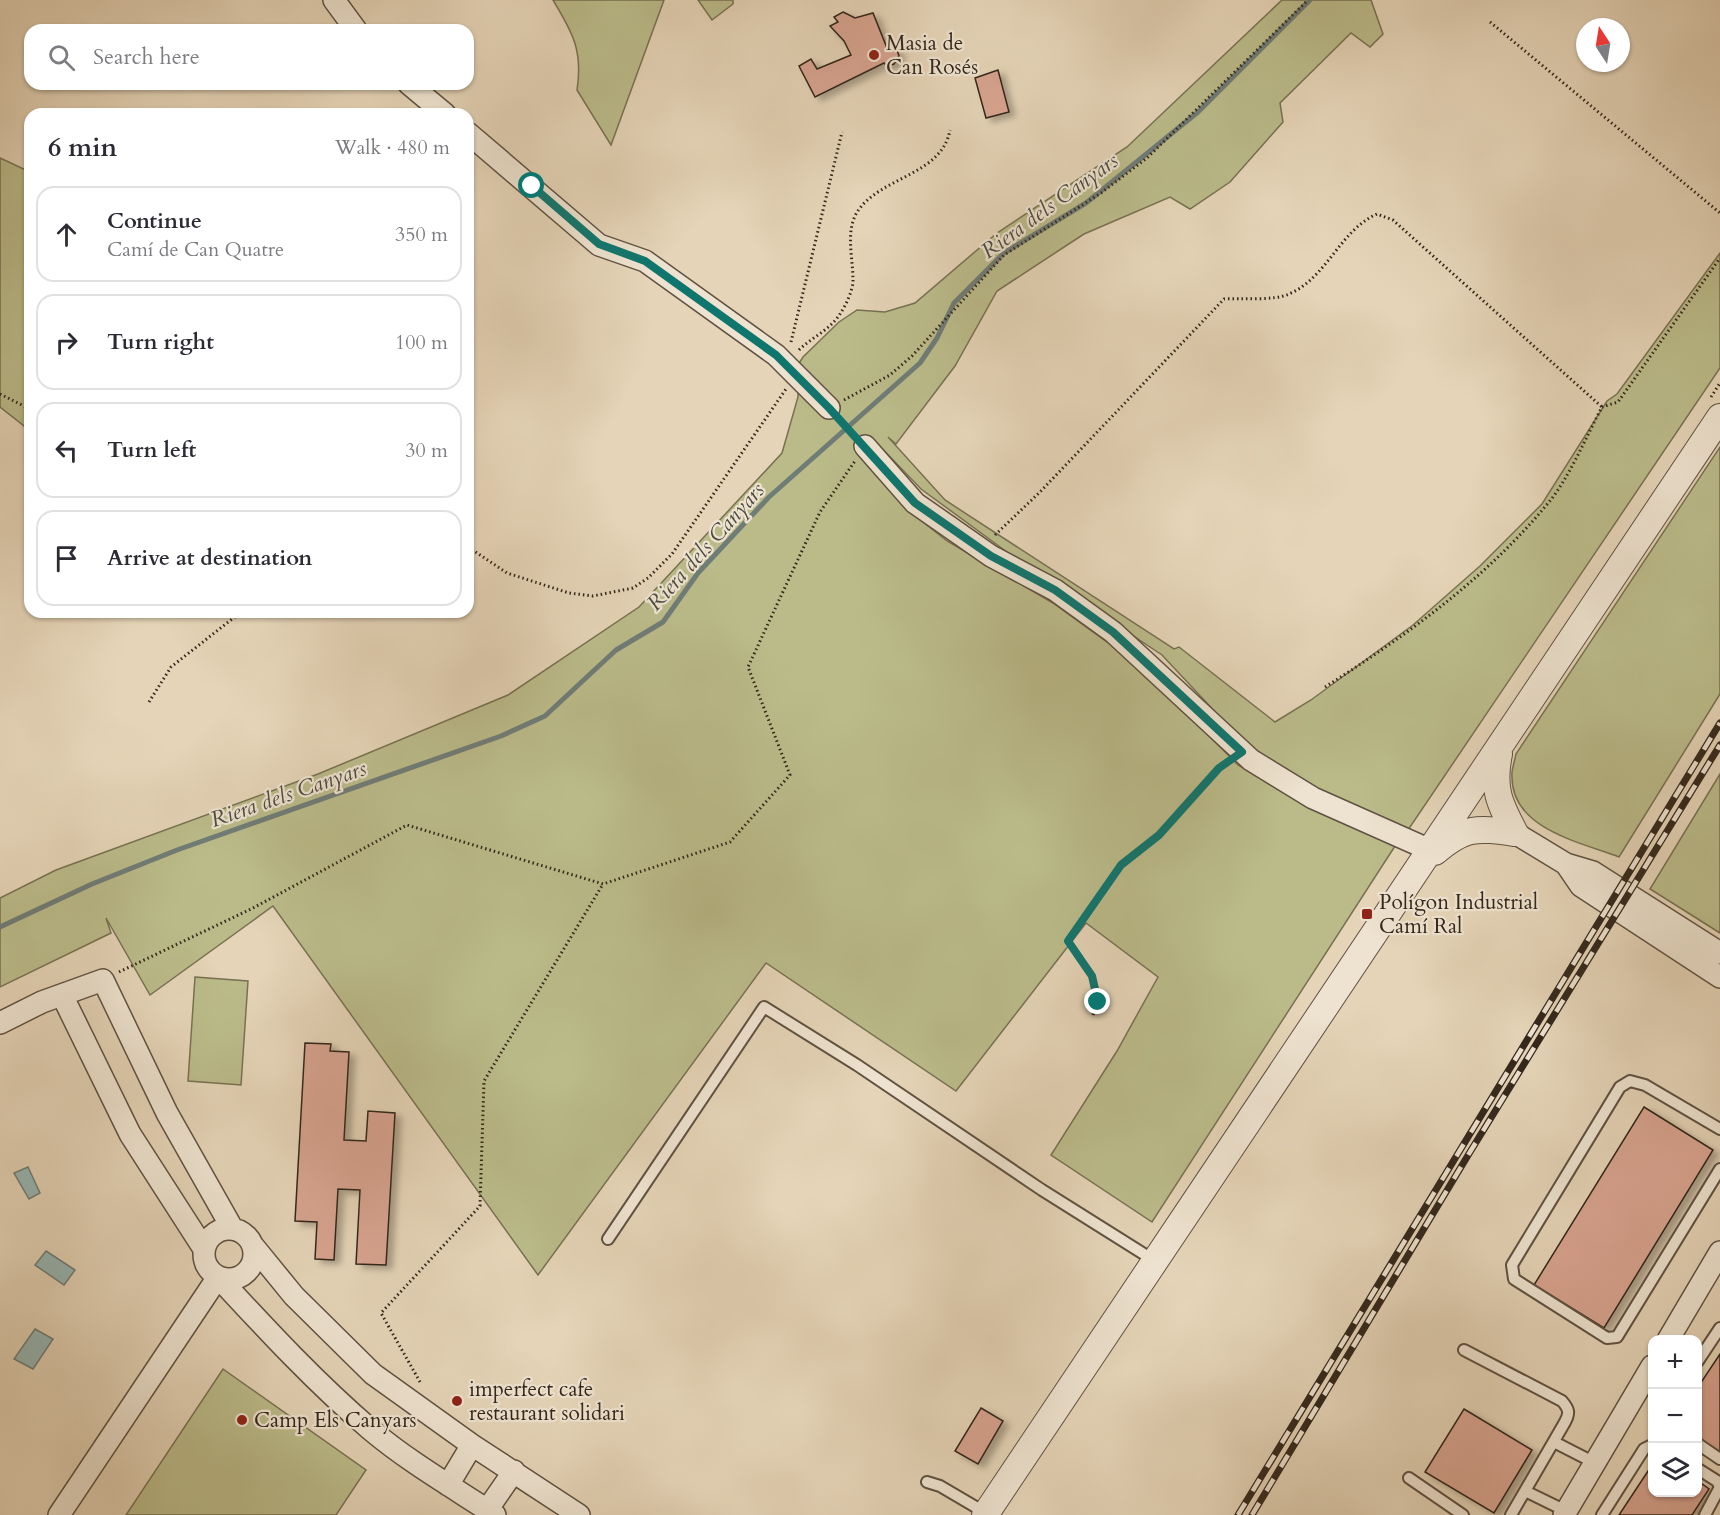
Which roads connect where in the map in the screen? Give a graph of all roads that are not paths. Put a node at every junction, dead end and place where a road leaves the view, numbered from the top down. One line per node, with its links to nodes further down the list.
1 (334, 0): 2 (street)
2 (352, 24)
3 (415, 90): 4 (street)
4 (438, 108)
5 (474, 138): 6 (street)
6 (829, 408)
7 (1720, 417): 9 (street)
8 (865, 446): 11 (street)
9 (1500, 750): 10 (street); 11 (street)
10 (1515, 833): 11 (street); 12 (street)
11 (1426, 856): 23 (street)
12 (1566, 864): 13 (street); 14 (street)
13 (1720, 953)
14 (1720, 977)
15 (62, 995): 16 (street); 19 (street); 22 (street)
16 (0, 1023)
17 (1720, 1128): 18 (lane)
18 (1720, 1169)
19 (232, 1228): 21 (street); 22 (street)
20 (608, 1239): 23 (lane)
21 (254, 1247): 25 (street); 32 (street)
22 (204, 1249): 25 (street)
23 (1155, 1261): 45 (street)
24 (1717, 1264): 27 (street)
25 (219, 1277): 41 (street); 46 (street)
26 (1720, 1328): 29 (lane)
27 (1672, 1335)
28 (1464, 1350): 31 (lane)
29 (1702, 1353)
30 (1648, 1374): 36 (street)
31 (1554, 1442): 36 (lane); 42 (lane)
32 (472, 1445): 37 (street); 41 (street)
33 (1648, 1447): 50 (lane)
34 (1702, 1447): 35 (lane)
35 (1720, 1459)
36 (1595, 1463): 44 (street)
37 (514, 1471): 43 (street); 47 (street)
38 (1702, 1472): 51 (lane)
39 (1409, 1478): 48 (lane)
40 (927, 1482): 45 (lane)
41 (448, 1485): 43 (street)
42 (1525, 1491): 44 (lane); 49 (lane)
43 (477, 1510)
44 (1565, 1513)
45 (986, 1514)
46 (59, 1515)
47 (579, 1515)
48 (1463, 1515)
49 (1510, 1515)
50 (1602, 1515)
51 (1705, 1515)

